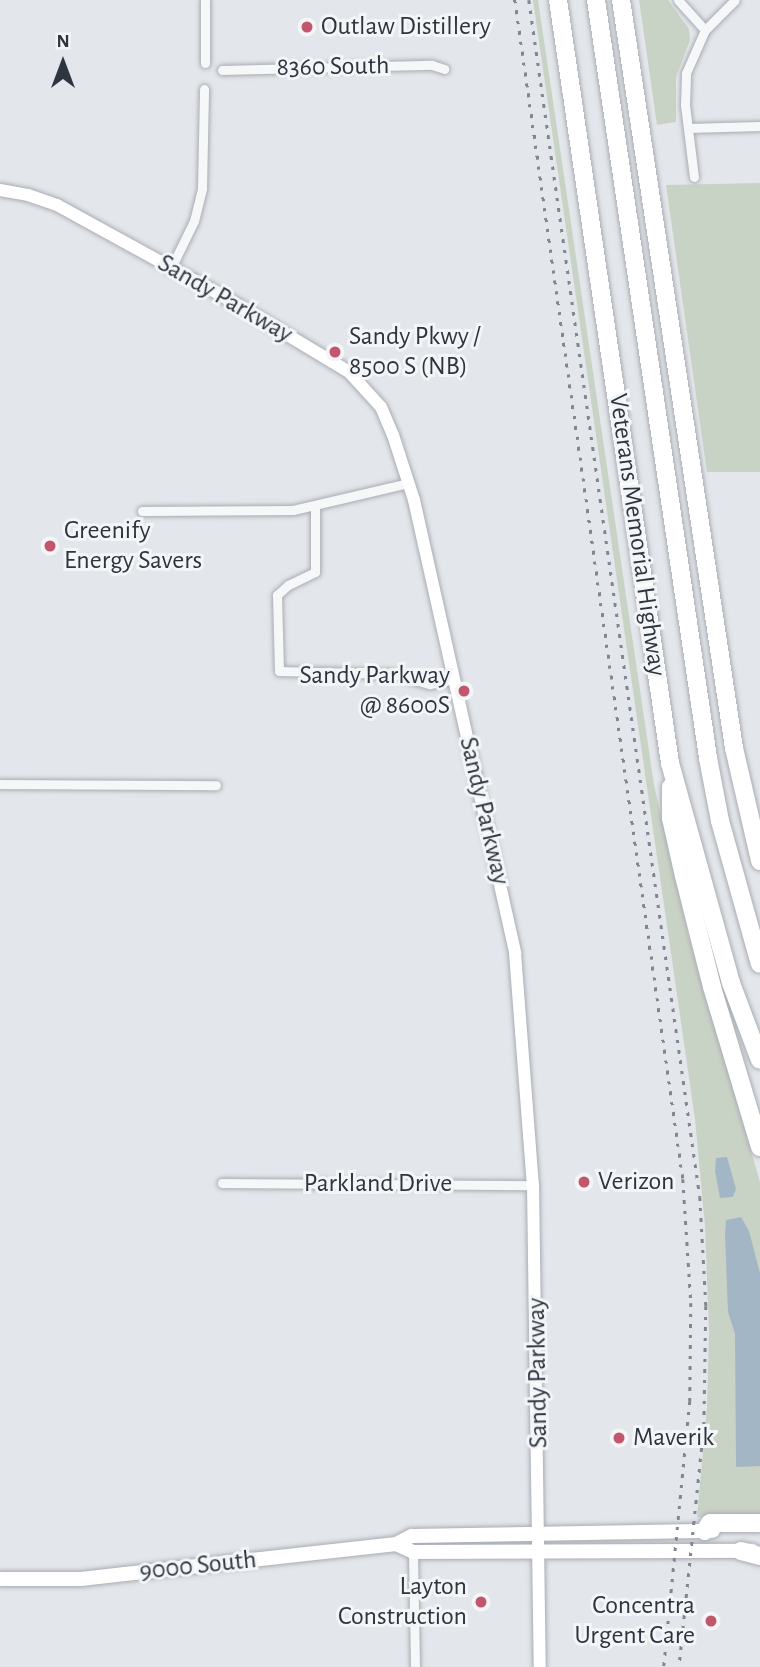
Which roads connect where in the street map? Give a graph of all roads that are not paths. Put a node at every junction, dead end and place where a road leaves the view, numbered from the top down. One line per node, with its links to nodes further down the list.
1 (205, 0): 8 (street)
2 (558, 0): 21 (highway, Veterans Memorial Highway)
3 (596, 0): 25 (highway, Veterans Memorial Highway)
4 (621, 0): 24 (highway)
5 (678, 0): 7 (street)
6 (735, 0): 7 (street)
7 (705, 30): 13 (street)
8 (205, 63)
9 (444, 69): 10 (street, 8360 South)
10 (222, 70)
11 (204, 89): 16 (street)
12 (760, 126): 13 (street)
13 (688, 128): 14 (street)
14 (694, 177)
15 (0, 190): 16 (main road, Sandy Parkway)
16 (171, 268): 17 (main road, Sandy Parkway)
17 (408, 483): 18 (street); 20 (main road, Sandy Parkway)
18 (314, 507): 19 (street); 20 (street)
19 (142, 511)
20 (454, 679): 29 (main road, Sandy Parkway)
21 (670, 763): 26 (highway, Veterans Memorial Highway); 27 (highway)
22 (0, 784): 23 (street)
23 (216, 785)
24 (760, 861)
25 (760, 964)
26 (760, 1060)
27 (760, 1147)
28 (222, 1184): 29 (street, Parkland Drive)
29 (533, 1185): 33 (main road, Sandy Parkway)
30 (760, 1523): 31 (highway)
31 (705, 1531): 32 (main road, 9000 South); 33 (main road, 9000 South)
32 (760, 1531)
33 (540, 1532): 34 (main road, 9000 South); 38 (main road, Sandy Parkway)
34 (396, 1544): 37 (main road); 40 (main road, 9000 South)
35 (741, 1551): 36 (main road); 38 (main road); 39 (highway)
36 (760, 1551)
37 (414, 1552): 38 (main road); 41 (street)
38 (540, 1553): 42 (main road, Sandy Parkway)
39 (760, 1556)
40 (0, 1579)
41 (415, 1667)
42 (540, 1667)

